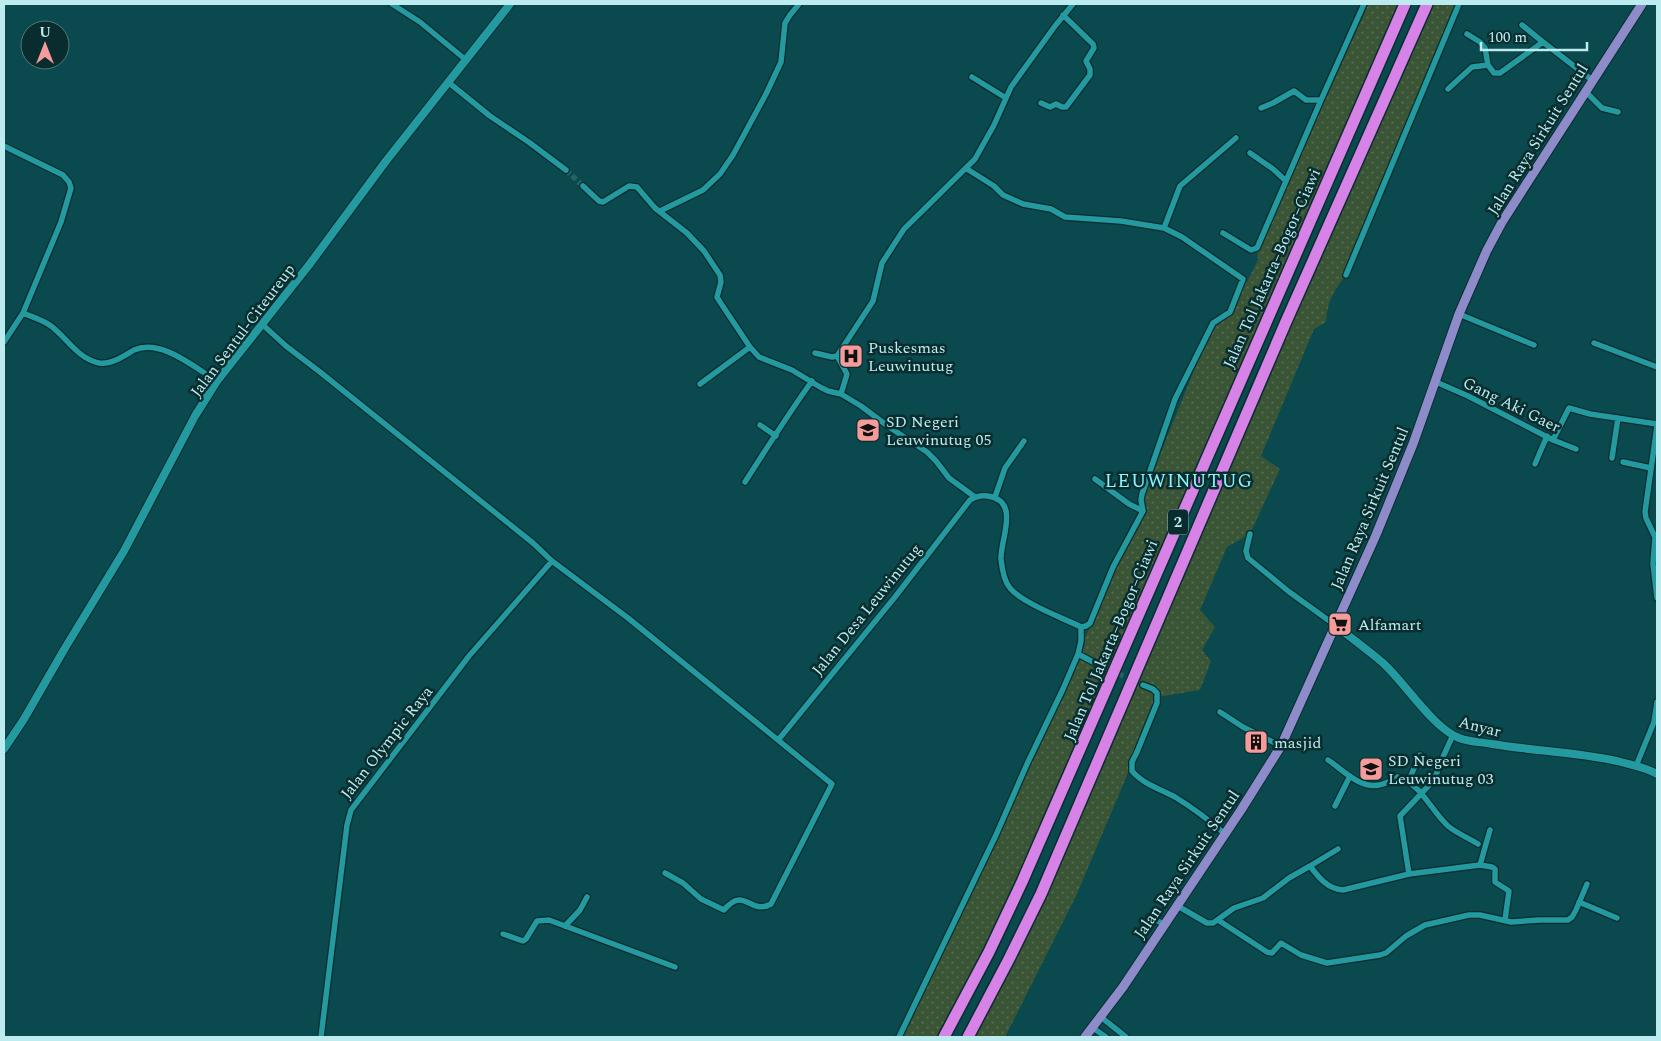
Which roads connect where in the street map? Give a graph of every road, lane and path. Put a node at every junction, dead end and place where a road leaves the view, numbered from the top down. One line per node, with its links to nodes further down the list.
1 (392, 4): 14 (street)
2 (510, 4): 14 (street, Jalan Sentul-Citeureup)
3 (799, 4): 33 (street)
4 (1073, 4): 10 (street)
5 (1364, 4): 22 (street)
6 (1405, 4): 115 (highway, Jalan Tol Jakarta–Bogor–Ciawi / 2)
7 (1427, 4): 116 (highway, 2)
8 (1459, 4): 36 (street)
9 (1642, 4): 17 (main road, Jalan Raya Sirkuit Sentul)
10 (1063, 15): 21 (street); 23 (street)
11 (1522, 25): 13 (street)
12 (1467, 34): 15 (street)
13 (1543, 42): 15 (street); 17 (street)
14 (466, 60): 18 (street, Jalan Sentul-Citeureup)
15 (1488, 64): 19 (street)
16 (972, 77): 21 (street)
17 (1592, 80): 20 (main road, Jalan Raya Sirkuit Sentul)
18 (448, 82): 30 (street); 39 (street, Jalan Sentul-Citeureup)
19 (1448, 89)
20 (1585, 91): 25 (street); 38 (main road, Jalan Raya Sirkuit Sentul)
21 (1006, 98): 29 (street)
22 (1321, 100): 24 (street); 31 (street)
23 (1040, 103)
24 (1260, 108)
25 (1618, 112)
26 (1236, 138): 34 (street)
27 (4, 146): 37 (street)
28 (1250, 153): 31 (street)
29 (967, 169): 34 (street); 45 (street)
30 (566, 170)
31 (1286, 182): 35 (street)
32 (583, 186): 33 (street)
33 (660, 211): 43 (street)
34 (1164, 228): 68 (street)
35 (1223, 233)
36 (1346, 275)
37 (23, 313): 40 (street); 47 (street)
38 (1459, 314): 42 (street); 49 (main road, Jalan Raya Sirkuit Sentul)
39 (263, 325): 47 (street, Jalan Sentul-Citeureup); 70 (street)
40 (4, 342)
41 (1594, 343): 46 (street)
42 (1534, 345)
43 (750, 347): 48 (street); 50 (street)
44 (815, 353): 45 (street)
45 (834, 357): 51 (street)
46 (1657, 367)
47 (217, 381): 82 (street, Jalan Sentul-Citeureup)
48 (812, 382): 51 (street); 55 (street)
49 (1436, 382): 56 (street, Gang Aki Gaer); 72 (main road, Jalan Raya Sirkuit Sentul)
50 (700, 384)
51 (841, 394): 66 (street)
52 (1618, 418): 54 (street); 57 (street); 60 (street)
53 (760, 425): 55 (street)
54 (1657, 425): 63 (street)
55 (776, 436): 65 (street)
56 (1547, 436): 57 (street, Gang Aki Gaer); 62 (street)
57 (1553, 440): 59 (street, Gang Aki Gaer)
58 (1024, 441): 67 (street)
59 (1576, 450)
60 (1612, 458)
61 (1623, 462): 63 (street)
62 (1535, 464)
63 (1652, 468): 71 (street)
64 (1095, 479): 68 (street)
65 (745, 482)
66 (975, 497): 67 (street); 80 (street, Jalan Desa Leuwinutug)
67 (995, 497): 73 (street)
68 (1143, 511): 73 (street)
69 (1250, 534): 72 (street)
70 (552, 560): 80 (street); 113 (street, Jalan Olympic Raya)
71 (1657, 598)
72 (1336, 625): 79 (street, Anyar); 81 (main road, Jalan Raya Sirkuit Sentul)
73 (1081, 626): 74 (street)
74 (1078, 654): 75 (street); 114 (street)
75 (1096, 663)
76 (1143, 684): 92 (street)
77 (1657, 707): 85 (street)
78 (1220, 712): 81 (street)
79 (1453, 736): 85 (street, Anyar); 89 (street)
80 (779, 739): 97 (street)
81 (1281, 746): 92 (main road, Jalan Raya Sirkuit Sentul)
82 (4, 749)
83 (1420, 755): 88 (street)
84 (1328, 760): 87 (street)
85 (1636, 766): 86 (street, Anyar)
86 (1657, 774)
87 (1350, 776): 88 (street); 90 (street)
88 (1408, 782): 89 (street)
89 (1421, 794): 93 (street); 98 (street)
90 (1335, 806)
91 (1490, 830): 95 (street)
92 (1225, 834): 102 (main road, Jalan Raya Sirkuit Sentul)
93 (1478, 844)
94 (1338, 849): 96 (street)
95 (1480, 865): 98 (street); 106 (street)
96 (1310, 866): 98 (street); 105 (street)
97 (666, 873)
98 (1408, 874)
99 (1587, 884): 101 (street)
100 (587, 897): 108 (street)
101 (1579, 902): 104 (street); 106 (street)
102 (1176, 905): 105 (street); 107 (main road, Jalan Raya Sirkuit Sentul)
103 (1149, 917): 107 (street)
104 (1617, 918)
105 (1218, 920): 106 (street)
106 (1505, 920)
107 (1164, 924): 111 (main road, Jalan Raya Sirkuit Sentul)
108 (565, 926): 109 (street); 110 (street)
109 (503, 934)
110 (675, 967)
111 (1101, 1016): 112 (main road, Jalan Raya Sirkuit Sentul); 119 (street)
112 (1093, 1028): 117 (main road, Jalan Raya Sirkuit Sentul); 118 (street)
113 (321, 1037)
114 (899, 1037)
115 (944, 1037)
116 (968, 1037)
117 (1085, 1037)
118 (1106, 1037)
119 (1126, 1037)

